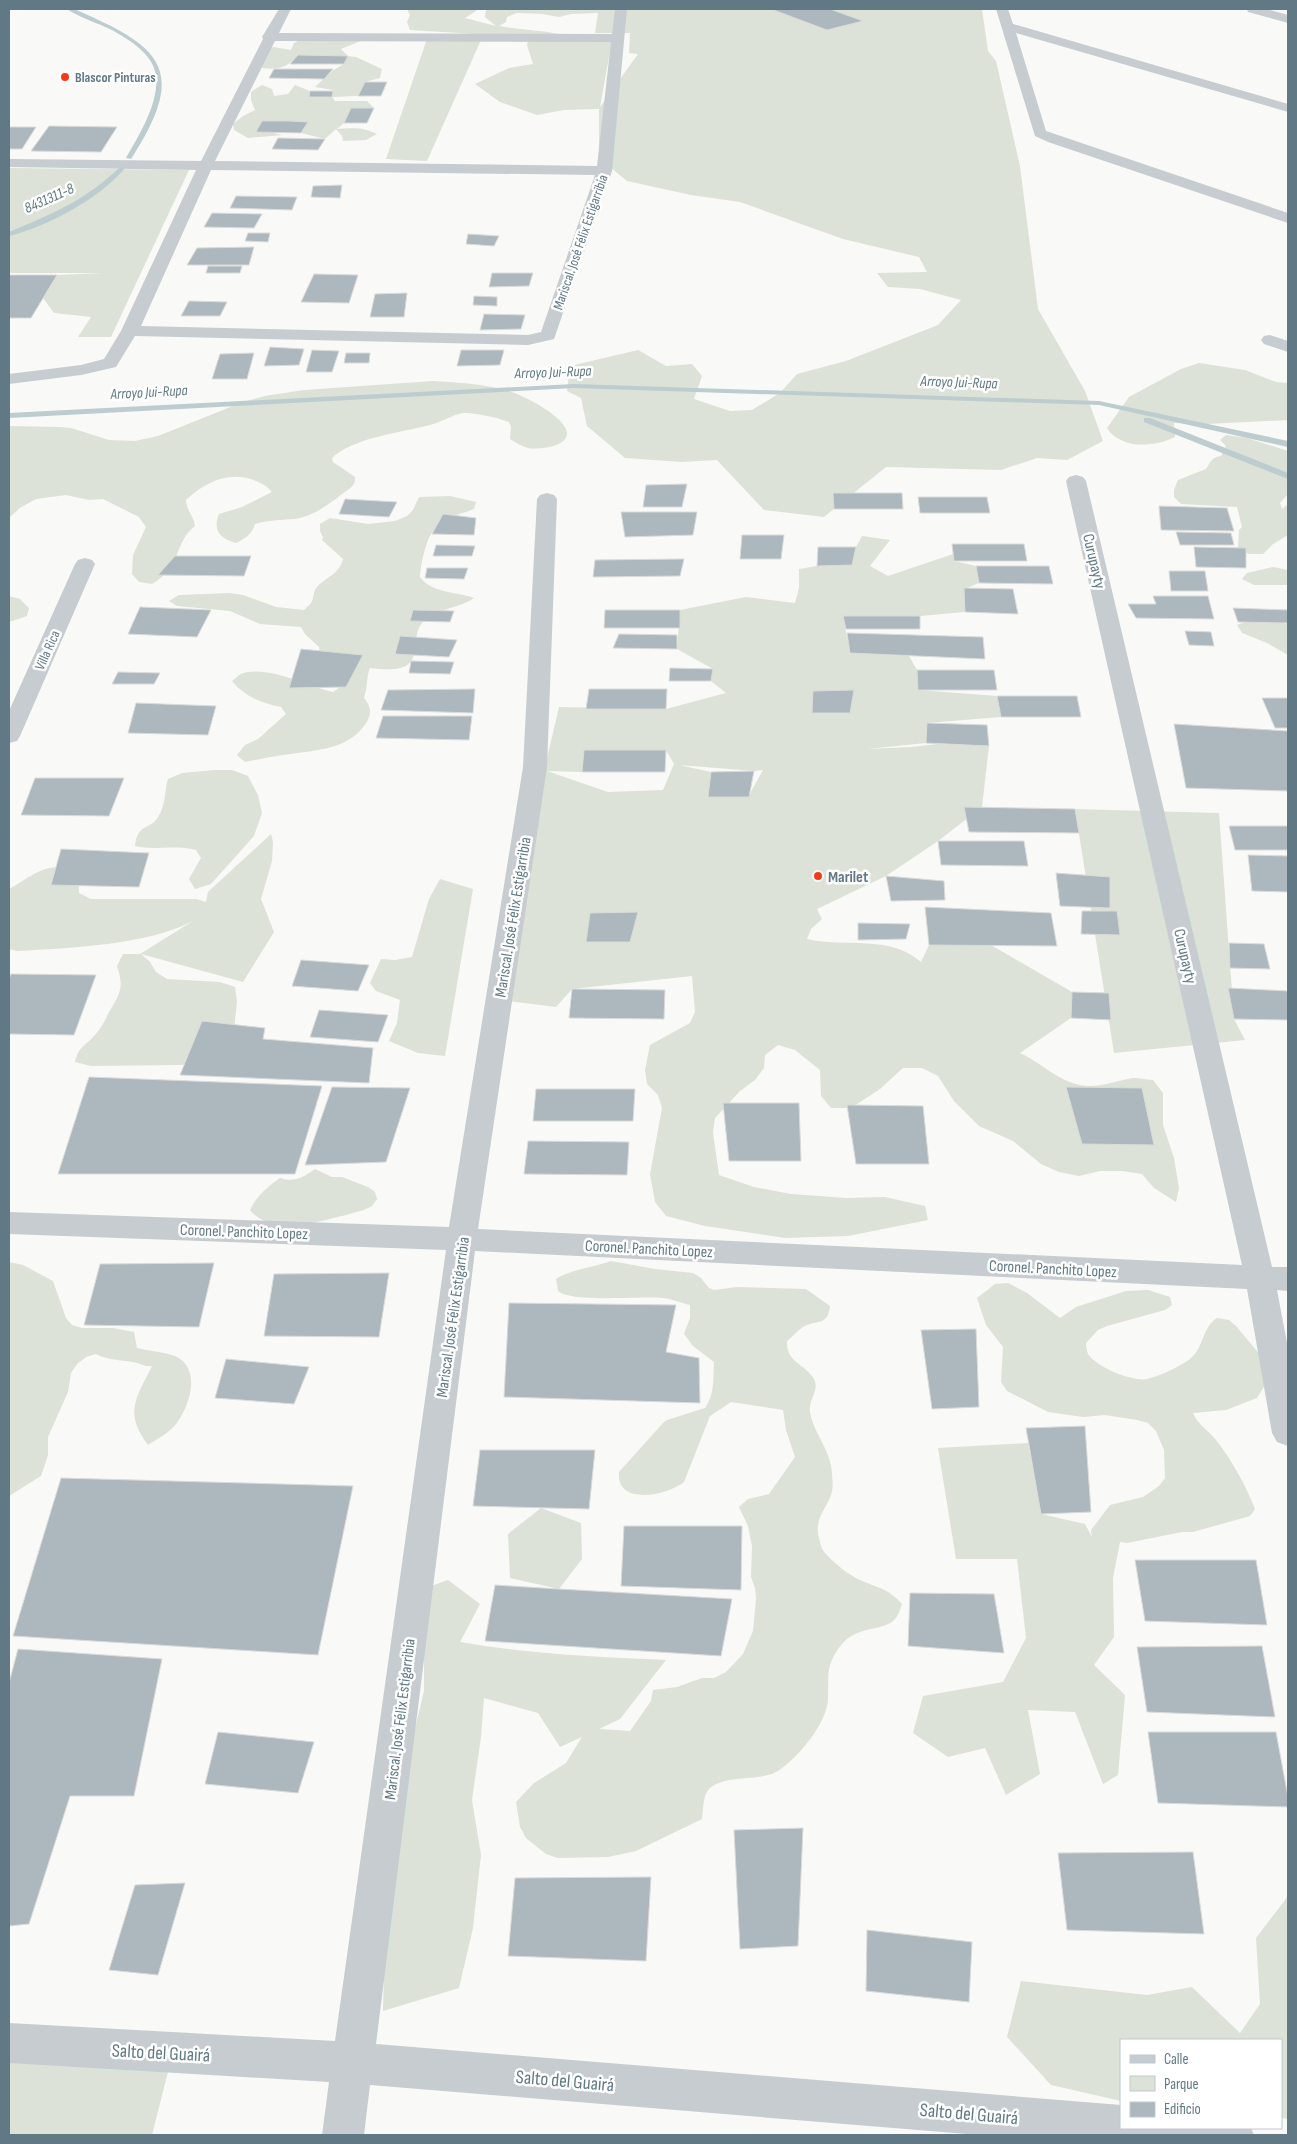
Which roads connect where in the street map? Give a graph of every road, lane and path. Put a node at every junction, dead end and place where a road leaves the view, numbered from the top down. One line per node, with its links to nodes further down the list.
1 (285, 9): 7 (street)
2 (621, 9): 8 (street, Mariscal. José Félix Estigarribia)
3 (1002, 9): 6 (street)
4 (1253, 9): 5 (street)
5 (1288, 19)
6 (1008, 27): 9 (street); 13 (street)
7 (270, 37): 8 (street); 11 (street)
8 (618, 38): 12 (street, Mariscal. José Félix Estigarribia)
9 (1288, 108)
10 (9, 163): 11 (street)
11 (205, 167): 12 (street); 14 (street)
12 (604, 171): 14 (street, Mariscal. José Félix Estigarribia)
13 (1288, 218)
14 (130, 331): 17 (street)
15 (1270, 340): 16 (street)
16 (1288, 347)
17 (9, 379)
18 (1076, 481): 24 (street, Curupayty)
19 (547, 498): 23 (street, Mariscal. José Félix Estigarribia)
20 (86, 564): 21 (street, Villa Rica)
21 (9, 736)
22 (9, 1223): 23 (street, Coronel. Panchito Lopez)
23 (462, 1239): 24 (street, Coronel. Panchito Lopez); 27 (street, Mariscal. José Félix Estigarribia)
24 (1274, 1278): 25 (street, Curupayty)
25 (1288, 1433)
26 (9, 2043): 27 (street, Salto del Guairá)
27 (354, 2063): 28 (street, Salto del Guairá); 30 (street, Mariscal. José Félix Estigarribia)
28 (1120, 2126)
29 (1155, 2129): 31 (street)
30 (343, 2135)
31 (1233, 2135)

